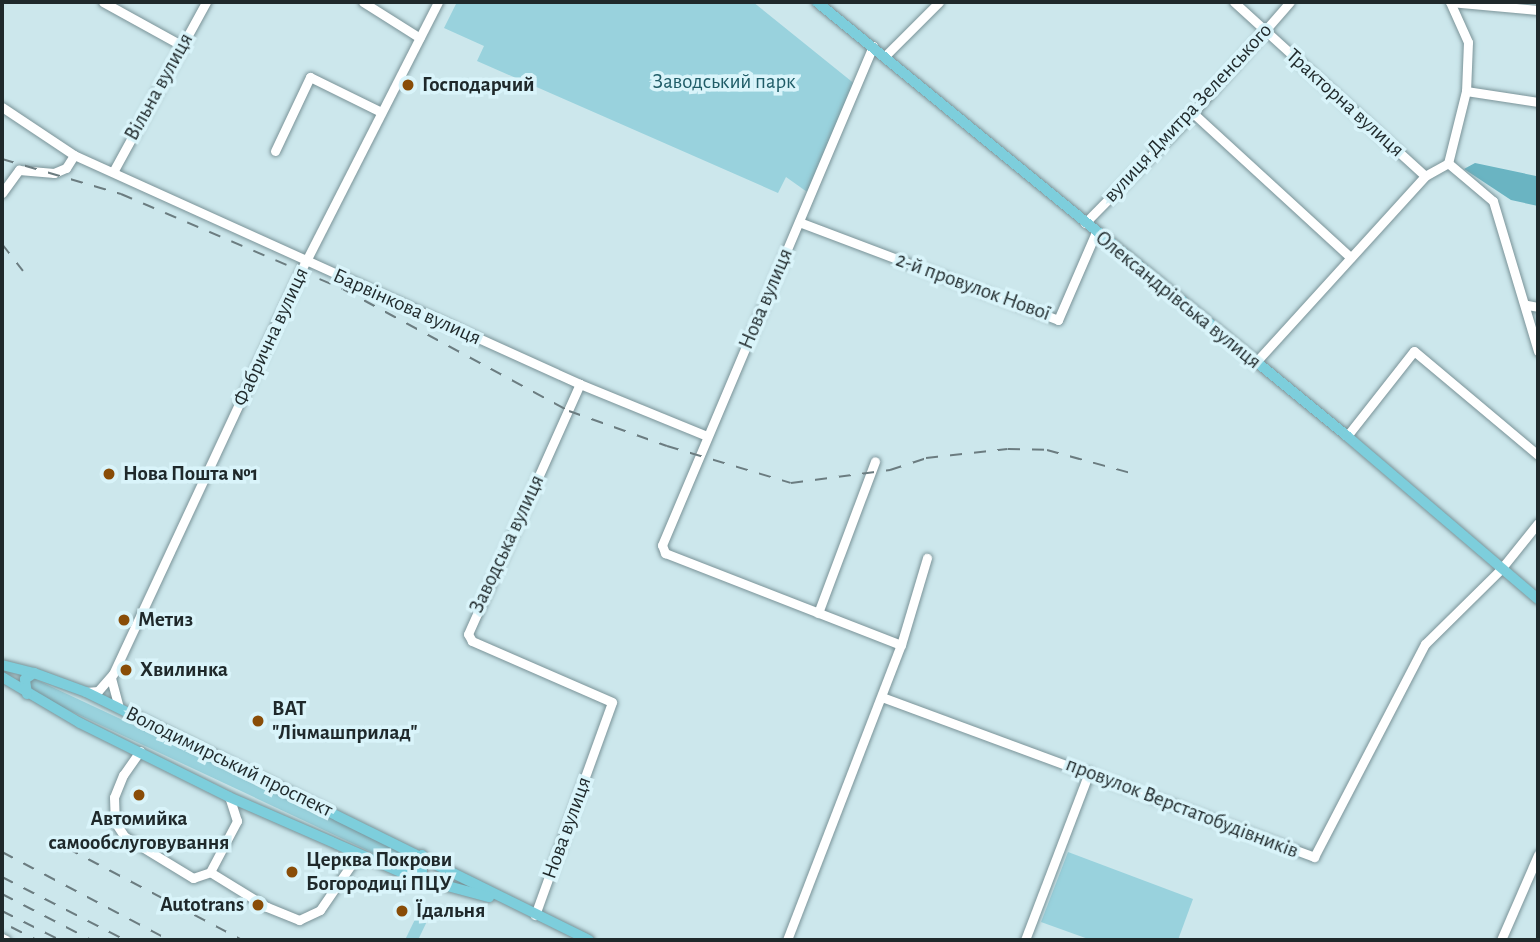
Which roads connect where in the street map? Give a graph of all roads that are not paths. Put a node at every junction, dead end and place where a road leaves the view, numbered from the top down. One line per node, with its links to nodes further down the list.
1 (103, 2): 13 (street)
2 (206, 2): 13 (street, Вільна вулиця)
3 (363, 2): 12 (street)
4 (438, 2): 12 (street, Фабрична вулиця)
5 (817, 2): 14 (main road, Олександрівська вулиця)
6 (939, 2): 15 (street)
7 (1234, 2): 11 (street, Тракторна вулиця)
8 (1290, 2): 11 (street, вулиця Дмитра Зеленського)
9 (1450, 2): 10 (street); 16 (street)
10 (1538, 10)
11 (1265, 30): 20 (street, вулиця Дмитра Зеленського); 25 (street, Тракторна вулиця)
12 (420, 38): 19 (street, Фабрична вулиця)
13 (181, 44): 24 (street, Вільна вулиця)
14 (873, 46): 15 (main road, Олександрівська вулиця); 27 (street, Нова вулиця)
15 (885, 56): 28 (main road, Олександрівська вулиця)
16 (1466, 91): 17 (street); 23 (street)
17 (1538, 102)
18 (2, 107): 22 (street, Барвінкова вулиця)
19 (381, 112): 21 (street); 31 (street, Фабрична вулиця)
20 (1193, 113): 28 (street, вулиця Дмитра Зеленського); 30 (street)
21 (275, 150)
22 (74, 155): 24 (street, Барвінкова вулиця); 26 (street)
23 (1448, 163): 25 (street); 32 (street)
24 (113, 172): 31 (street, Барвінкова вулиця)
25 (1425, 176): 30 (street)
26 (2, 193)
27 (799, 222): 29 (street, 2-й провулок Нової); 37 (street, Нова вулиця)
28 (1085, 223): 29 (main road, Олександрівська вулиця)
29 (1096, 232): 35 (main road, Олександрівська вулиця)
30 (1351, 258): 35 (street)
31 (306, 261): 36 (street, Барвінкова вулиця); 50 (street, Фабрична вулиця)
32 (1527, 304): 33 (street); 34 (street)
33 (1538, 307)
34 (1538, 351)
35 (1255, 363): 38 (main road, Олександрівська вулиця)
36 (580, 384): 37 (street, Барвінкова вулиця); 54 (street, Заводська вулиця)
37 (706, 436): 45 (street, Нова вулиця)
38 (1348, 436): 39 (street); 43 (main road, Олександрівська вулиця)
39 (1538, 455)
40 (875, 461): 45 (street)
41 (1538, 523): 43 (street)
42 (927, 558): 46 (street)
43 (1501, 569): 44 (main road, Олександрівська вулиця); 57 (street, провулок Верстатобудівників)
44 (1538, 599)
45 (818, 613): 46 (street)
46 (901, 645): 53 (street)
47 (2, 665): 48 (main road, Володимирський проспект)
48 (34, 673): 51 (main road, Володимирський проспект); 52 (main road)
49 (2, 677): 52 (main road, Володимирський проспект)
50 (107, 690): 51 (street); 55 (street)
51 (86, 692): 55 (main road, Володимирський проспект)
52 (27, 694): 56 (main road, Володимирський проспект)
53 (882, 697): 57 (street, провулок Верстатобудівників); 67 (street)
54 (612, 702): 65 (street, Нова вулиця)
55 (119, 708): 59 (main road, Володимирський проспект)
56 (140, 751): 58 (main road, Володимирський проспект); 62 (street)
57 (1089, 772): 68 (street)
58 (229, 797): 61 (main road, Володимирський проспект); 62 (street)
59 (422, 855): 63 (main road); 64 (main road, Володимирський проспект)
60 (1538, 855): 69 (street)
61 (371, 858): 62 (street); 63 (main road, Володимирський проспект)
62 (210, 872)
63 (410, 876): 64 (main road, Володимирський проспект)
64 (502, 900): 65 (main road, Володимирський проспект)
65 (535, 915): 66 (main road, Володимирський проспект)
66 (589, 940)
67 (787, 940)
68 (1025, 940)
69 (1501, 940)

